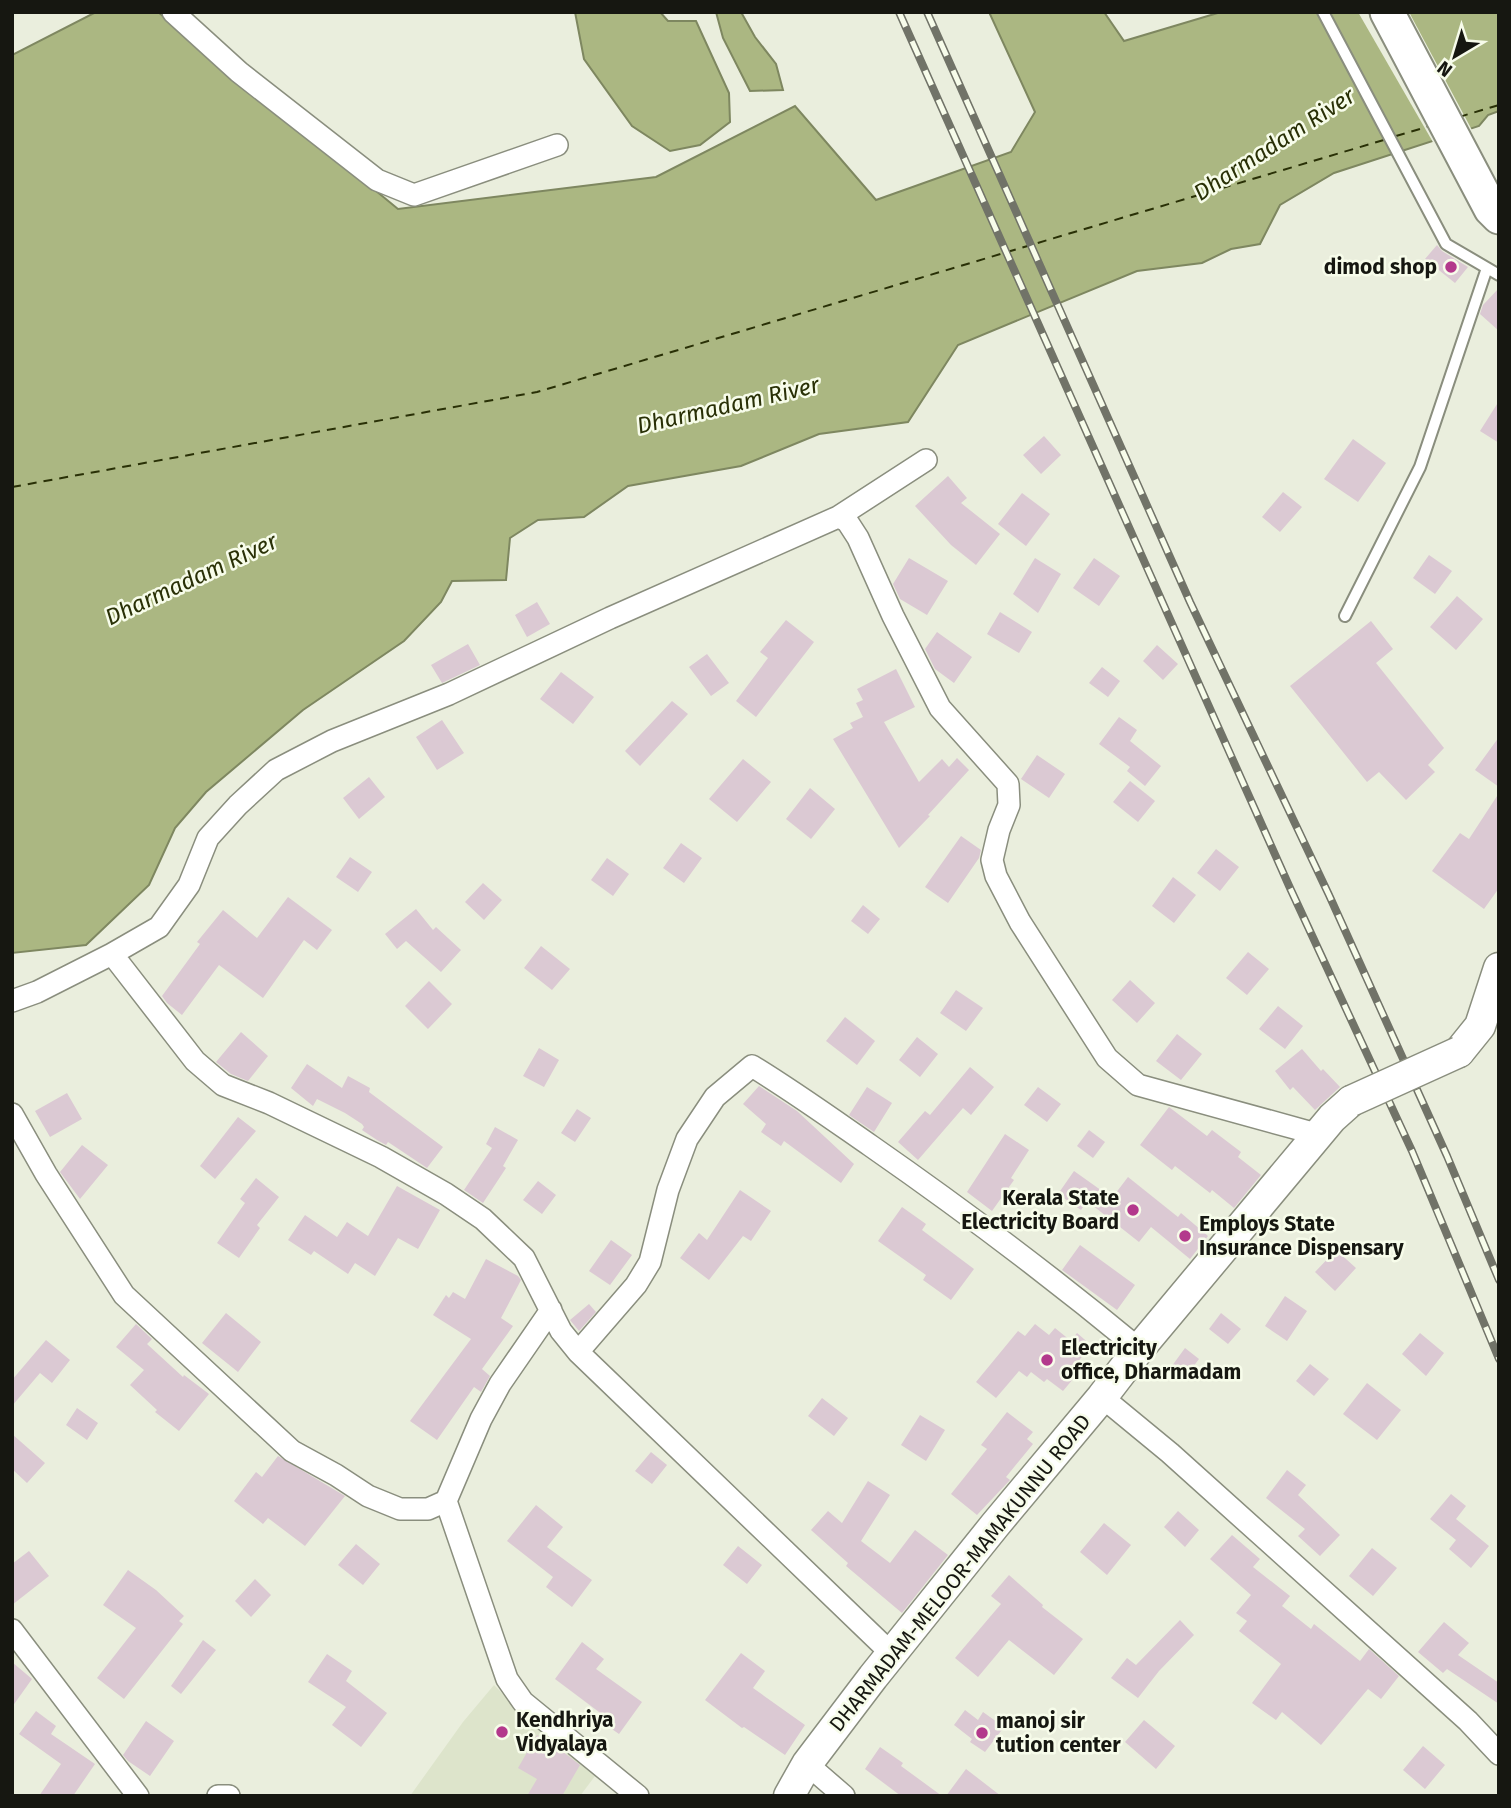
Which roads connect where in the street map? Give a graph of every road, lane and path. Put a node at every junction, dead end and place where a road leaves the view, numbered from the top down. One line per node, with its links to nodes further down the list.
1 (173, 12): 4 (street)
2 (1323, 12): 6 (lane)
3 (1387, 12): 5 (main road)
4 (557, 145)
5 (1495, 213)
6 (1487, 268): 7 (lane); 10 (lane)
7 (1499, 275)
8 (926, 460): 9 (street)
9 (838, 517): 11 (street); 15 (street)
10 (1345, 616)
11 (112, 954): 13 (street); 16 (street)
12 (1499, 968): 15 (main road, DHARMADAM-MELOOR-MAMAKUNNU ROAD, bridge)
13 (12, 1001)
14 (12, 1114): 20 (street)
15 (1321, 1135): 17 (main road, DHARMADAM-MELOOR-MAMAKUNNU ROAD)
16 (551, 1310): 18 (street); 20 (street)
17 (1139, 1349): 18 (street); 19 (main road, DHARMADAM-MELOOR-MAMAKUNNU ROAD)
18 (578, 1352): 22 (street)
19 (1102, 1397): 22 (main road, DHARMADAM-MELOOR-MAMAKUNNU ROAD); 23 (street)
20 (446, 1502): 28 (street)
21 (12, 1630): 25 (street)
22 (892, 1654): 24 (main road, DHARMADAM-MELOOR-MAMAKUNNU ROAD)
23 (1499, 1754)
24 (807, 1764): 29 (main road, DHARMADAM-MELOOR-MAMAKUNNU ROAD); 30 (street)
25 (138, 1796)
26 (218, 1796): 27 (street)
27 (229, 1796)
28 (638, 1796)
29 (789, 1796)
30 (844, 1796)

